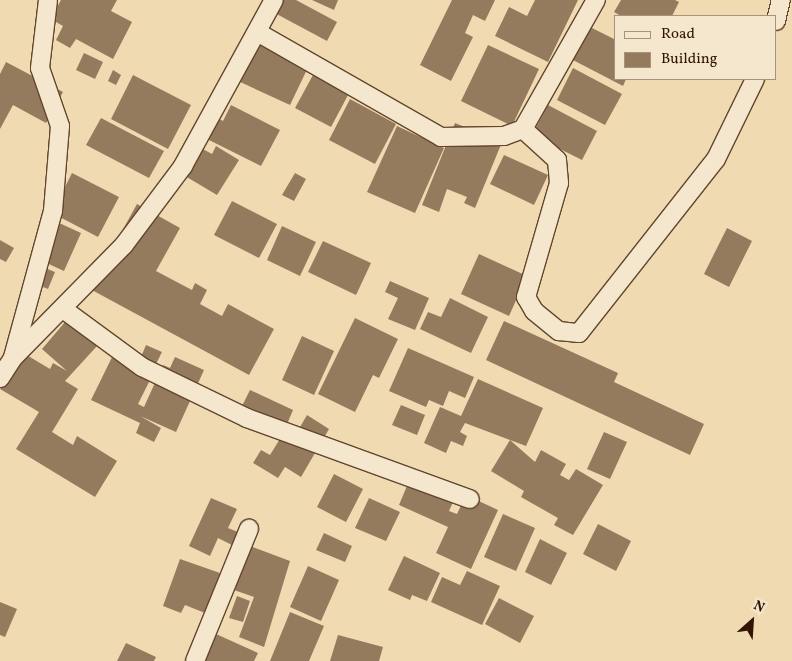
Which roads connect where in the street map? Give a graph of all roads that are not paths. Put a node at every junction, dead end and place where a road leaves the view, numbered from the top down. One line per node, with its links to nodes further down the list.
1 (48, 0): 10 (street)
2 (274, 0): 6 (street)
3 (596, 0): 8 (street)
4 (781, 0): 5 (street)
5 (777, 17)
6 (257, 32): 8 (street); 9 (street)
7 (755, 80): 8 (street)
8 (523, 129)
9 (63, 309): 10 (street); 12 (street)
10 (12, 358): 11 (street)
11 (0, 378)
12 (470, 499)
13 (249, 529): 14 (street)
14 (195, 661)

